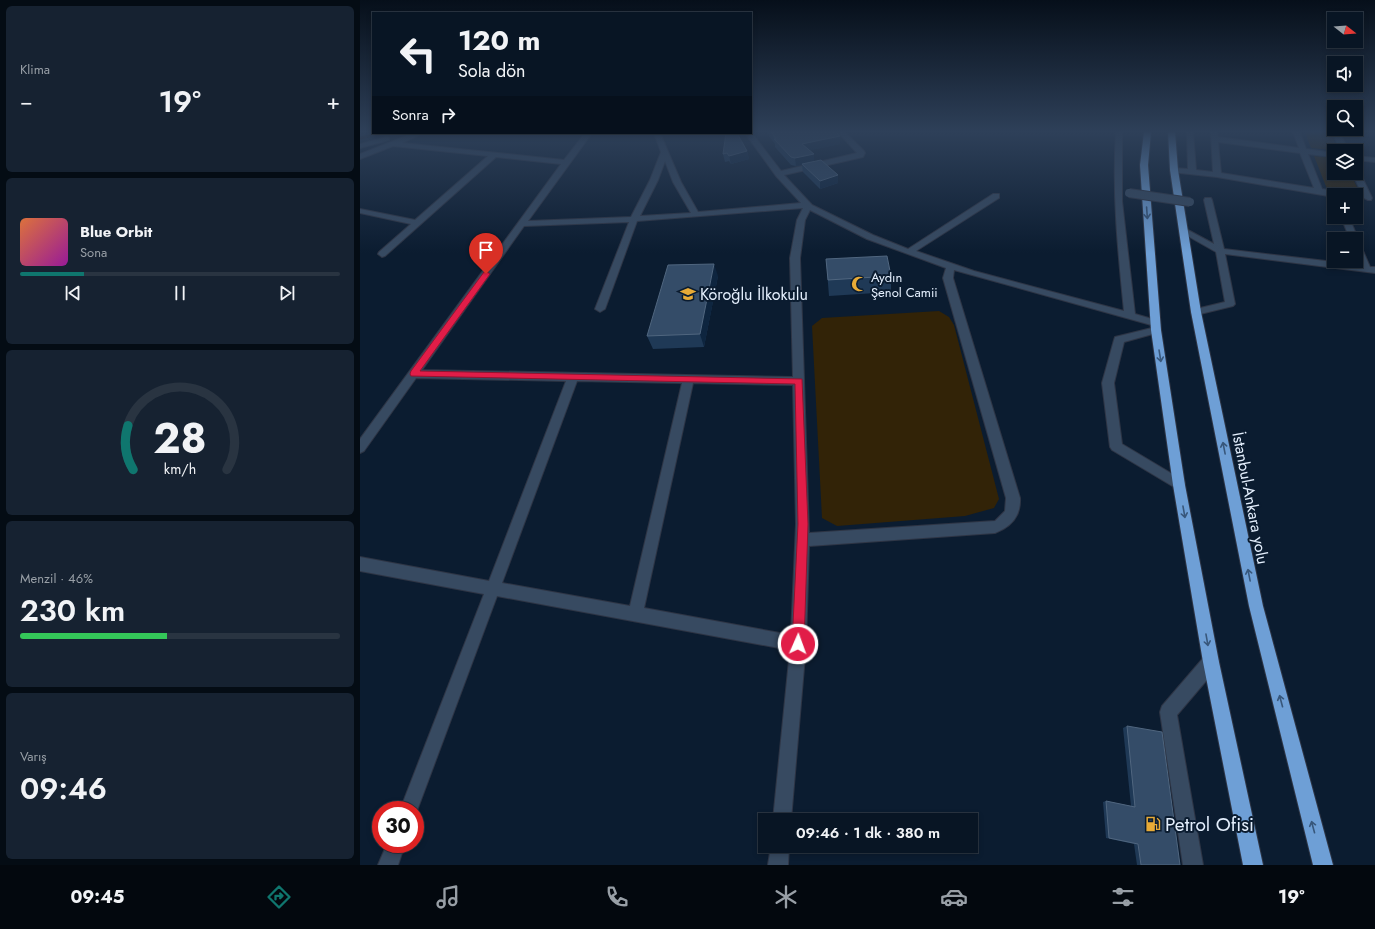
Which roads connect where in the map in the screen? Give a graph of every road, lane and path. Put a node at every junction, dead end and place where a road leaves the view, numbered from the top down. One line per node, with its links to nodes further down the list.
1 (474, 172): 25 (street)
2 (559, 172): 26 (street)
3 (657, 172): 24 (street)
4 (673, 172): 23 (street)
5 (786, 172): 11 (street)
6 (1119, 172): 36 (street)
7 (1145, 172): 37 (highway, one-way to 37)
8 (1174, 172): 27 (highway, İstanbul-Ankara yolu)
9 (1195, 172): 12 (street)
10 (1311, 172): 14 (street)
11 (779, 174): 21 (street)
12 (1217, 175): 14 (street)
13 (1360, 180): 18 (street)
14 (1318, 191): 15 (street)
15 (1327, 192)
16 (1129, 193): 20 (street, bridge)
17 (996, 196): 29 (street)
18 (1372, 199)
19 (1208, 200): 28 (street)
20 (1190, 202)
21 (808, 205): 23 (street); 29 (street); 41 (street)
22 (360, 211): 25 (street)
23 (696, 215): 24 (street)
24 (634, 219): 26 (street); 34 (street)
25 (417, 223): 30 (street)
26 (522, 224): 38 (street)
27 (1183, 231): 28 (street); 35 (highway, İstanbul-Ankara yolu)
28 (1220, 251): 33 (street); 35 (street)
29 (909, 252): 32 (street)
30 (382, 254)
31 (1363, 257): 33 (street)
32 (952, 266): 36 (street); 44 (street)
33 (1370, 270)
34 (600, 309)
35 (1196, 312): 58 (highway, İstanbul-Ankara yolu, one-way to 35)
36 (1130, 316): 37 (street)
37 (1156, 326): 43 (highway, one-way to 43); 43 (street)
38 (414, 374): 39 (street); 42 (street)
39 (573, 377): 40 (street); 46 (street)
40 (688, 379): 41 (street); 47 (street)
41 (799, 381): 44 (street)
42 (360, 448)
43 (1179, 485): 49 (highway, one-way to 49)
44 (802, 540): 48 (street)
45 (360, 564): 46 (street)
46 (493, 589): 47 (street); 50 (street)
47 (636, 615): 48 (street)
48 (798, 644): 51 (street)
49 (1211, 662): 56 (street); 57 (highway)
50 (412, 801)
51 (783, 813)
52 (393, 853): 54 (street)
53 (779, 853): 55 (street)
54 (388, 865)
55 (778, 865)
56 (1193, 865)
57 (1253, 865)
58 (1323, 865)

